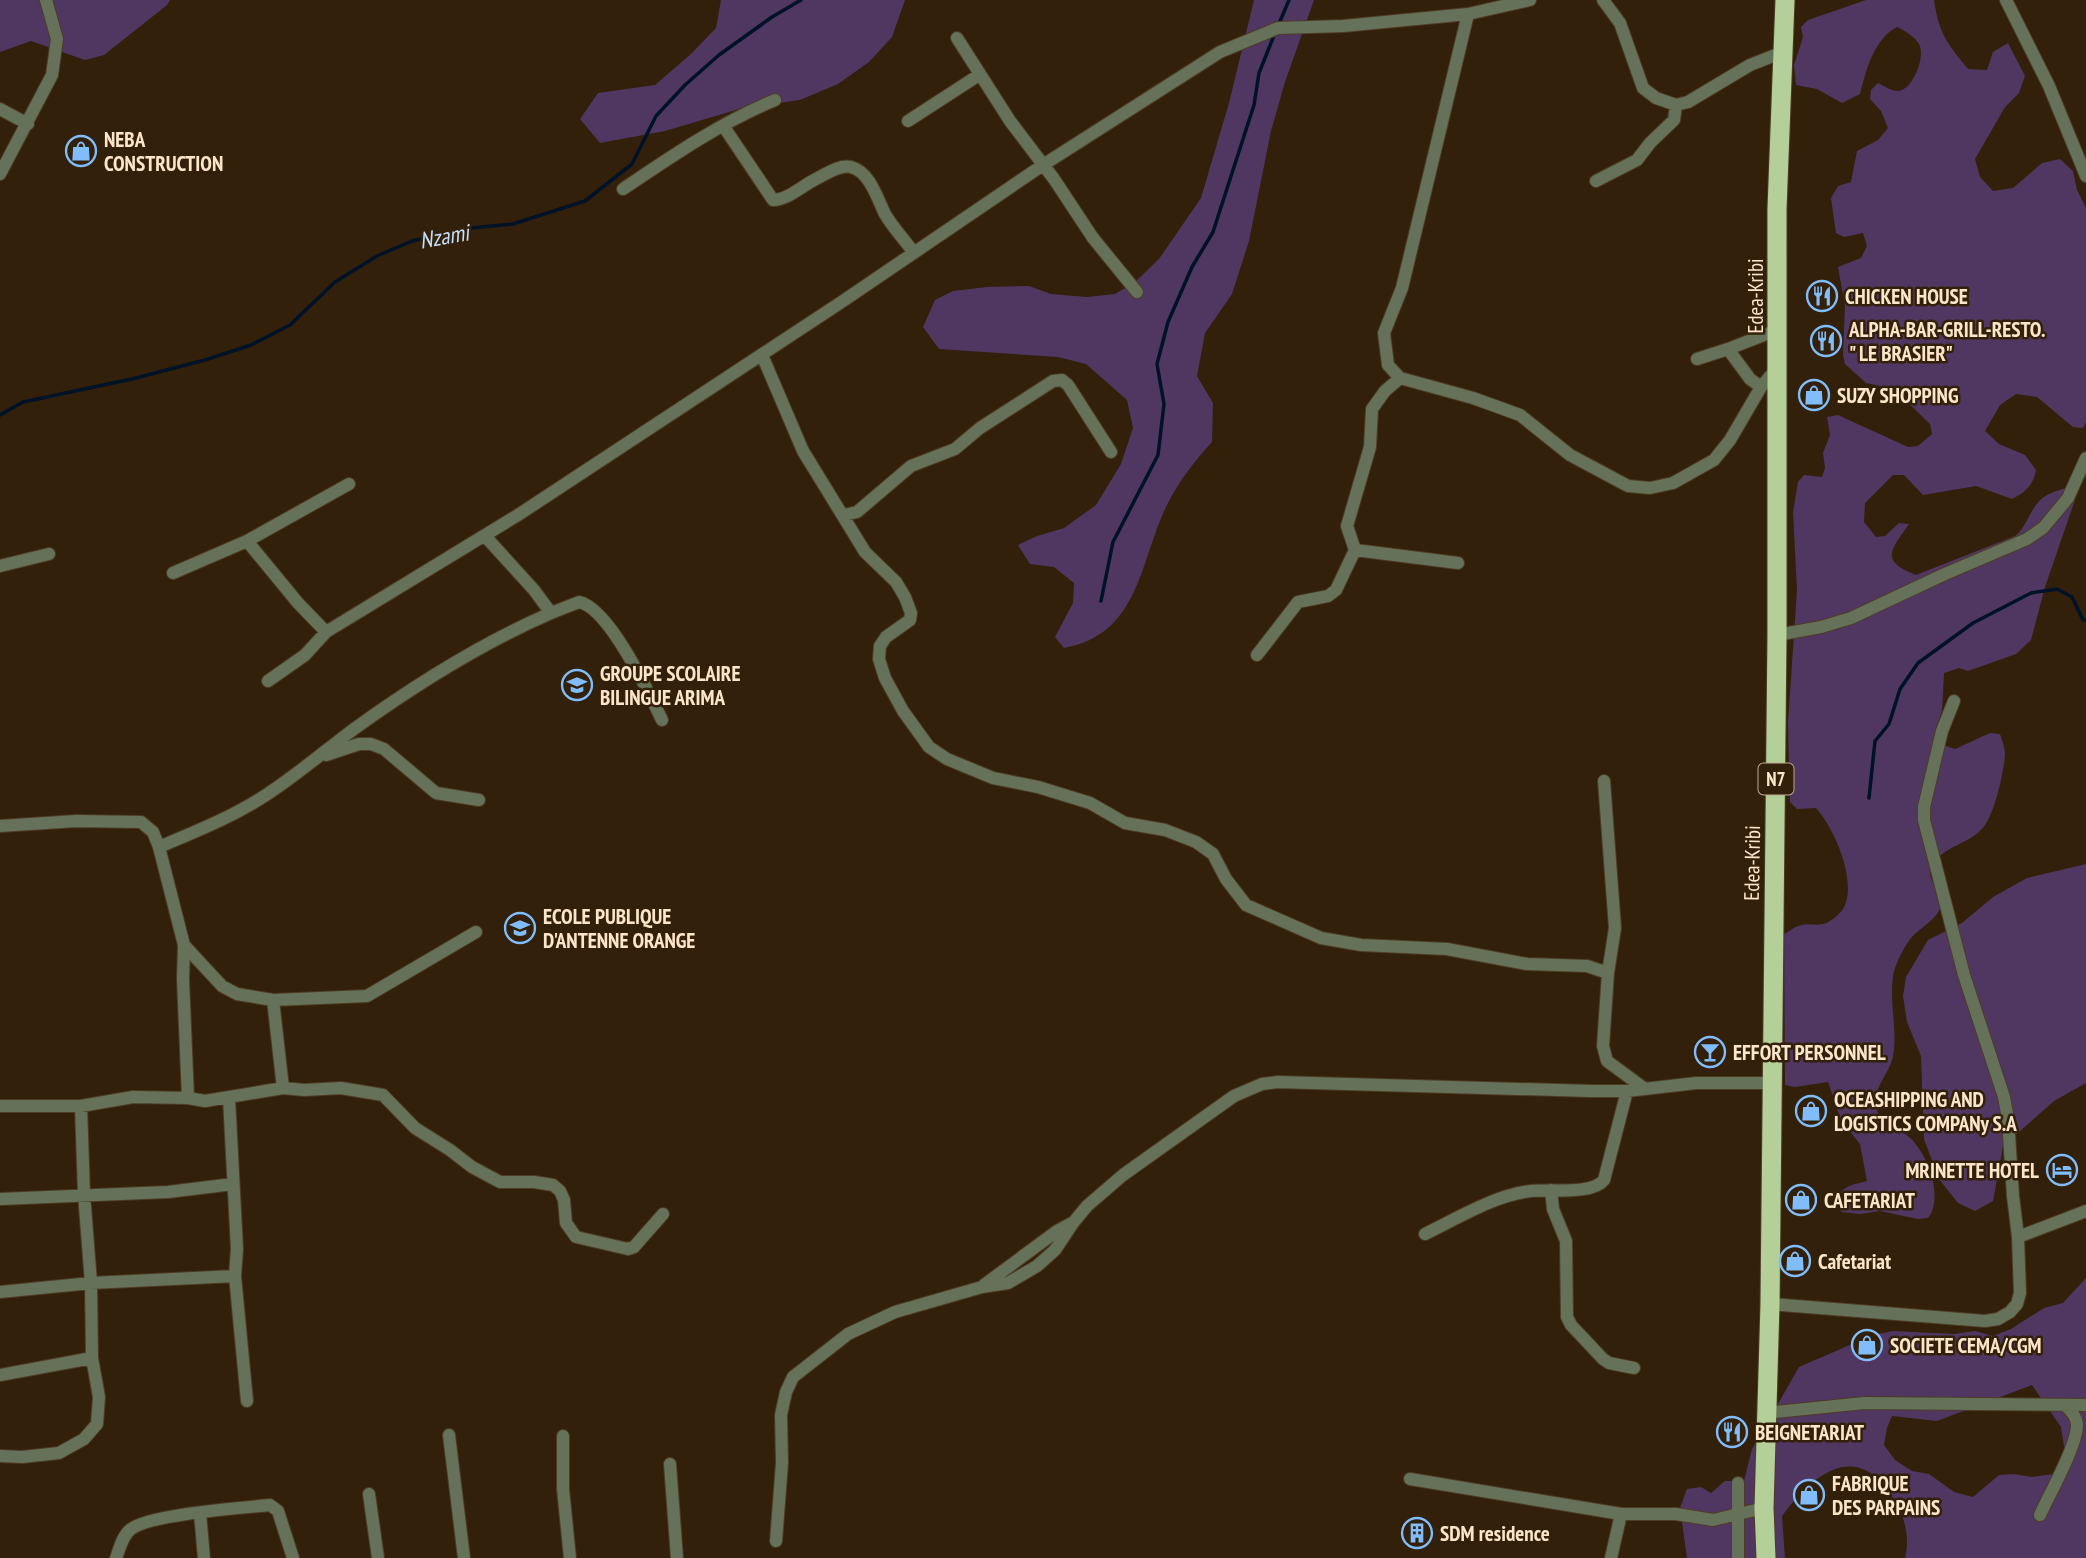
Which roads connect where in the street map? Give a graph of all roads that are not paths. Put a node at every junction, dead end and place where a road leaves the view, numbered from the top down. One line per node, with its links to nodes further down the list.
1 (46, 0): 14 (street)
2 (1530, 0): 6 (street)
3 (1603, 0): 11 (street)
4 (1785, 0): 8 (highway, Edea-Kribi / N7)
5 (2006, 0): 18 (street)
6 (1468, 14): 16 (street); 27 (street)
7 (957, 38): 9 (street)
8 (1783, 52): 11 (street); 23 (highway, Edea-Kribi / N7)
9 (979, 75): 13 (street); 16 (street)
10 (775, 100): 15 (street)
11 (1676, 105): 19 (street)
12 (0, 108): 14 (street)
13 (908, 121)
14 (28, 124): 17 (street)
15 (724, 127): 20 (street); 21 (street)
16 (1043, 165): 21 (street); 22 (street)
17 (0, 174)
18 (2086, 176)
19 (1596, 181)
20 (622, 189)
21 (914, 253): 25 (street)
22 (1137, 292)
23 (1777, 330): 24 (street); 28 (highway, Edea-Kribi / N7)
24 (1728, 349): 26 (street); 30 (street)
25 (762, 355): 35 (street); 36 (street)
26 (1697, 359)
27 (1388, 365): 29 (street); 31 (street)
28 (1778, 368): 30 (street); 45 (highway, Edea-Kribi / N7)
29 (1400, 378): 30 (street); 31 (street)
30 (1761, 387)
31 (1385, 391): 38 (street)
32 (1111, 452): 35 (street)
33 (2086, 458): 45 (street)
34 (349, 484): 37 (street)
35 (844, 515): 57 (street)
36 (485, 536): 43 (street); 44 (street)
37 (247, 541): 42 (street); 44 (street)
38 (1355, 550): 40 (street); 46 (street)
39 (49, 554): 41 (street)
40 (1458, 563)
41 (0, 566)
42 (173, 573)
43 (551, 613): 49 (street); 50 (street)
44 (326, 632): 47 (street)
45 (1777, 635): 59 (highway, Edea-Kribi / N7)
46 (1257, 655)
47 (268, 681)
48 (1954, 701): 74 (street)
49 (662, 720)
50 (316, 758): 52 (street); 54 (street)
51 (1604, 781): 57 (street)
52 (479, 800)
53 (0, 826): 54 (street)
54 (159, 847): 56 (street)
55 (476, 932): 58 (street)
56 (184, 945): 58 (street); 63 (street)
57 (1608, 974): 61 (street)
58 (273, 1000): 60 (street)
59 (1772, 1083): 61 (street); 78 (highway, Edea-Kribi / N7)
60 (283, 1088): 64 (street); 72 (street)
61 (1644, 1089): 62 (street)
62 (1627, 1091): 68 (street); 98 (street)
63 (188, 1098): 64 (street); 66 (street)
64 (229, 1098): 67 (street)
65 (0, 1106): 66 (street)
66 (81, 1106): 69 (street)
67 (233, 1184): 69 (street); 75 (street)
68 (1551, 1190): 73 (street); 80 (street)
69 (84, 1194): 70 (street); 76 (street)
70 (0, 1199)
71 (2086, 1211): 74 (street)
72 (663, 1214)
73 (1425, 1234)
74 (2018, 1237): 78 (street)
75 (235, 1276): 76 (street); 82 (street)
76 (91, 1283): 77 (street); 79 (street)
77 (0, 1292)
78 (1770, 1304): 85 (highway, Edea-Kribi / N7)
79 (92, 1359): 81 (street); 88 (street)
80 (1634, 1368)
81 (0, 1375)
82 (247, 1401)
83 (2066, 1405): 84 (street); 85 (street); 97 (street)
84 (2086, 1405)
85 (1766, 1413): 93 (highway, Edea-Kribi / N7)
86 (449, 1435): 103 (street)
87 (563, 1436): 104 (street)
88 (0, 1456)
89 (670, 1464): 105 (street)
90 (1410, 1479): 95 (street)
91 (1738, 1483): 96 (street)
92 (369, 1494): 102 (street)
93 (1764, 1508): 96 (street); 108 (highway, Edea-Kribi / N7)
94 (200, 1513): 99 (street); 100 (street); 101 (street)
95 (1621, 1514): 96 (street); 106 (street)
96 (1739, 1515): 107 (street)
97 (2040, 1515)
98 (776, 1541)
99 (116, 1558)
100 (204, 1558)
101 (293, 1558)
102 (378, 1558)
103 (464, 1558)
104 (570, 1558)
105 (677, 1558)
106 (1611, 1558)
107 (1738, 1558)
108 (1766, 1558)

